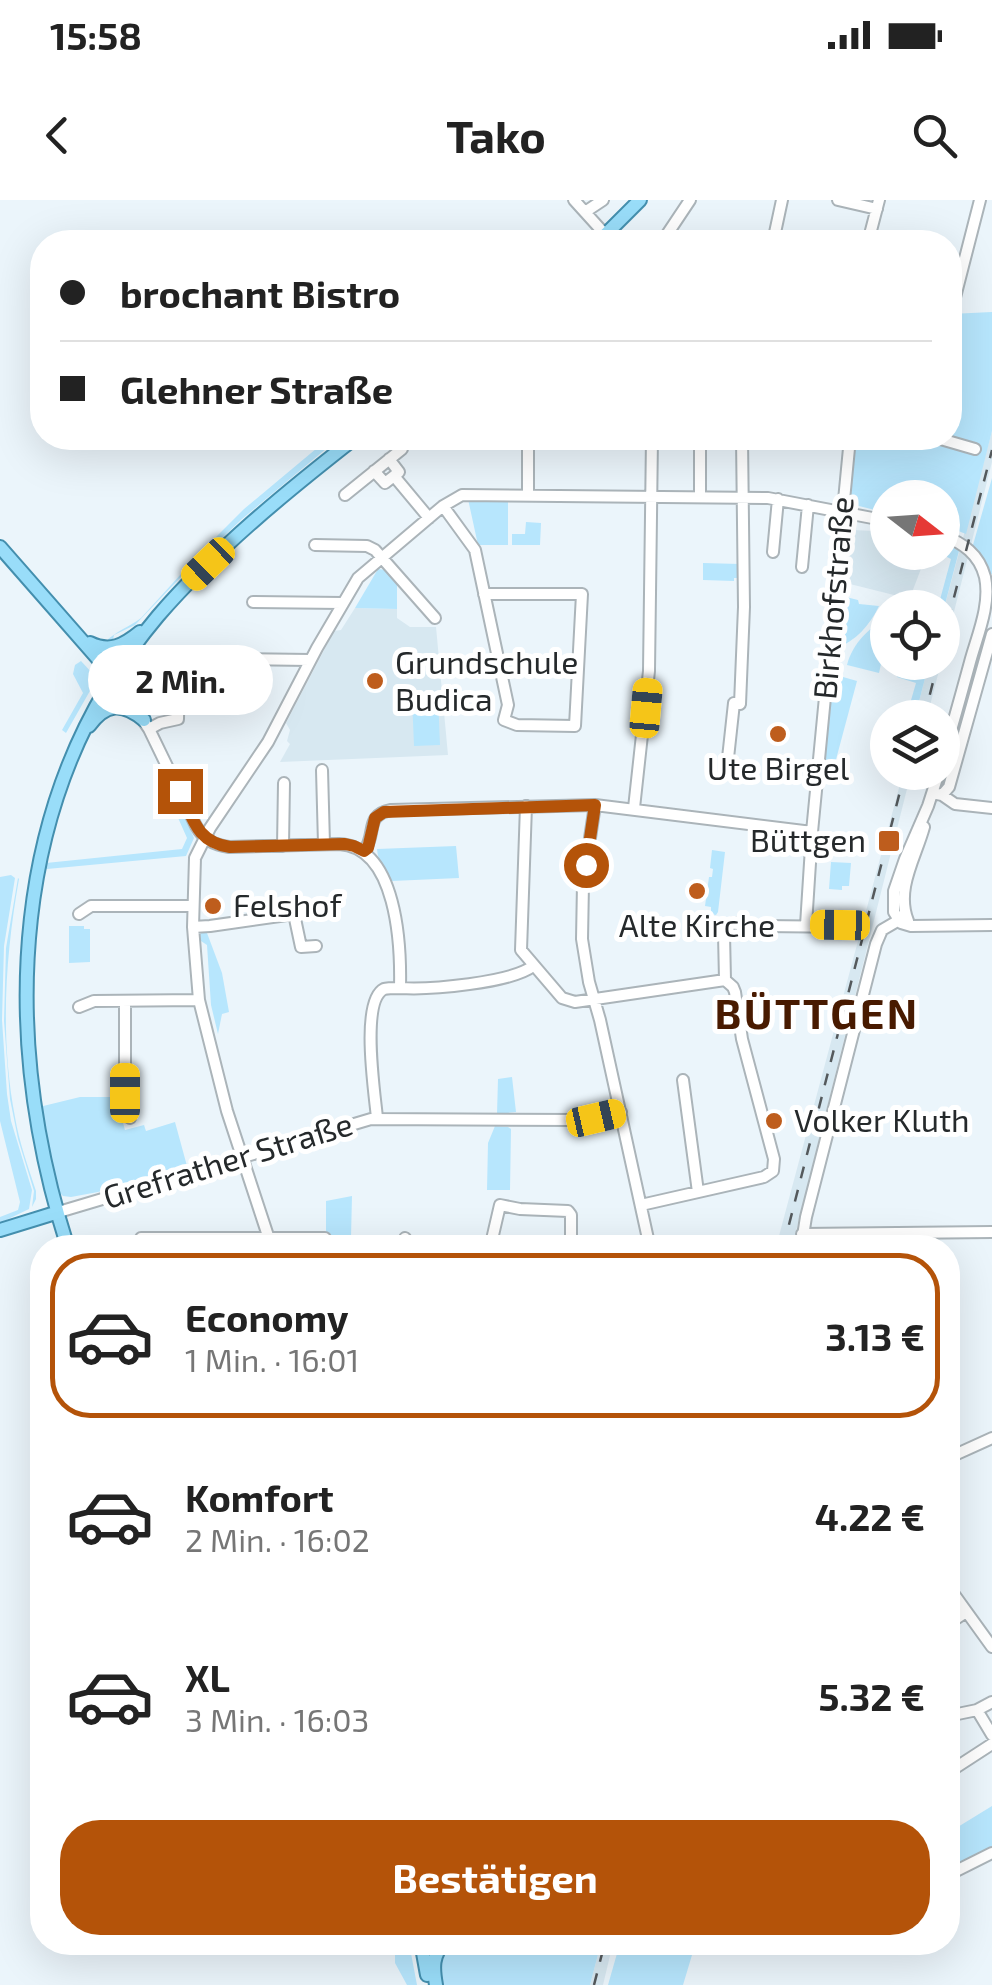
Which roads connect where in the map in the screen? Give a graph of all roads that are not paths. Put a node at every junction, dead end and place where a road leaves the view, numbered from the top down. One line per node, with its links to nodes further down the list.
1 (574, 200): 9 (street)
2 (603, 200): 9 (street)
3 (640, 200): 11 (main road)
4 (690, 200): 12 (street)
5 (782, 200): 13 (street)
6 (838, 200): 8 (street)
7 (980, 200): 15 (street)
8 (878, 205): 14 (street)
9 (585, 212): 10 (street)
10 (598, 230)
11 (614, 230)
12 (670, 230)
13 (775, 230)
14 (871, 230)
15 (962, 268)
16 (962, 445): 17 (street)
17 (975, 448)
18 (340, 450): 48 (main road)
19 (400, 450): 25 (street)
20 (528, 450): 29 (street)
21 (652, 450): 30 (street)
22 (700, 450): 31 (street)
23 (742, 450): 32 (street)
24 (849, 450): 36 (street, Birkhofstraße)
25 (389, 460): 26 (street); 27 (street)
26 (374, 471): 27 (street); 28 (street)
27 (394, 476): 37 (street)
28 (346, 495)
29 (528, 495): 30 (street); 35 (street)
30 (652, 496): 31 (street); 66 (street)
31 (700, 496): 32 (street)
32 (742, 497): 33 (street); 59 (street)
33 (778, 499): 34 (street); 42 (street)
34 (808, 505): 36 (street); 44 (street)
35 (443, 506): 37 (street); 45 (street)
36 (843, 512): 38 (street); 68 (street, Birkhofstraße)
37 (428, 518): 43 (street)
38 (870, 518)
39 (960, 544): 56 (street)
40 (315, 545): 43 (street)
41 (0, 548): 51 (main road)
42 (772, 552)
43 (382, 556): 47 (street); 49 (street)
44 (802, 567)
45 (484, 594): 45 (street)
46 (253, 602): 47 (street)
47 (342, 603): 54 (street)
48 (156, 618): 51 (main road); 55 (main road)
49 (434, 618)
50 (992, 634): 63 (street)
51 (80, 636): 55 (main road)
52 (189, 657): 57 (street)
53 (223, 658): 54 (street)
54 (310, 660): 69 (street)
55 (114, 676): 57 (street); 58 (main road)
56 (959, 700)
57 (146, 724): 58 (main road); 69 (street)
58 (76, 737): 73 (main road)
59 (728, 758)
60 (322, 770): 70 (street)
61 (284, 784): 71 (street)
62 (937, 790): 63 (street)
63 (937, 794): 67 (street); 76 (street)
64 (595, 805): 65 (street); 66 (street); 85 (street)
65 (526, 806): 72 (street); 82 (street)
66 (634, 808): 68 (street)
67 (992, 808)
68 (812, 832): 77 (street, Birkhofstraße)
69 (204, 838): 71 (street); 74 (street)
70 (324, 844): 71 (street); 72 (street)
71 (283, 846)
72 (364, 851): 84 (street)
73 (22, 891)
74 (193, 906): 75 (street); 79 (street)
75 (79, 914)
76 (905, 920): 78 (street); 100 (street)
77 (806, 925): 80 (street); 83 (street)
78 (992, 925)
79 (193, 926): 81 (street); 87 (street)
80 (857, 927)
81 (316, 946)
82 (533, 966): 84 (street); 85 (street)
83 (725, 980): 85 (street); 95 (street)
84 (400, 988): 92 (street, Grefrather Straße)
85 (594, 999): 90 (street)
86 (124, 1000): 87 (street); 88 (street); 91 (street)
87 (199, 1000): 94 (street)
88 (79, 1007)
89 (683, 1080): 95 (street)
90 (620, 1112): 92 (street); 96 (street)
91 (130, 1118)
92 (377, 1118): 94 (street, Grefrather Straße)
93 (26, 1140): 97 (main road)
94 (242, 1159): 97 (street, Grefrather Straße); 102 (street)
95 (698, 1192): 96 (street)
96 (642, 1205): 105 (street)
97 (52, 1214): 98 (main road); 101 (main road)
98 (0, 1230)
99 (992, 1232): 100 (street)
100 (802, 1234)
101 (62, 1235)
102 (267, 1235)
103 (493, 1235): 104 (street)
104 (570, 1235)
105 (648, 1235)
106 (992, 1438): 107 (street)
107 (960, 1453)
108 (960, 1603): 109 (street)
109 (966, 1612): 110 (street); 111 (street)
110 (960, 1616)
111 (992, 1647)
112 (992, 1702): 113 (street)
113 (977, 1710): 114 (street); 115 (street)
114 (960, 1714)
115 (992, 1735)
116 (992, 1744): 117 (street)
117 (960, 1765)
118 (992, 1853): 119 (street)
119 (960, 1868)
120 (426, 1955): 122 (main road)
121 (436, 1955): 122 (main road)
122 (432, 1985)

